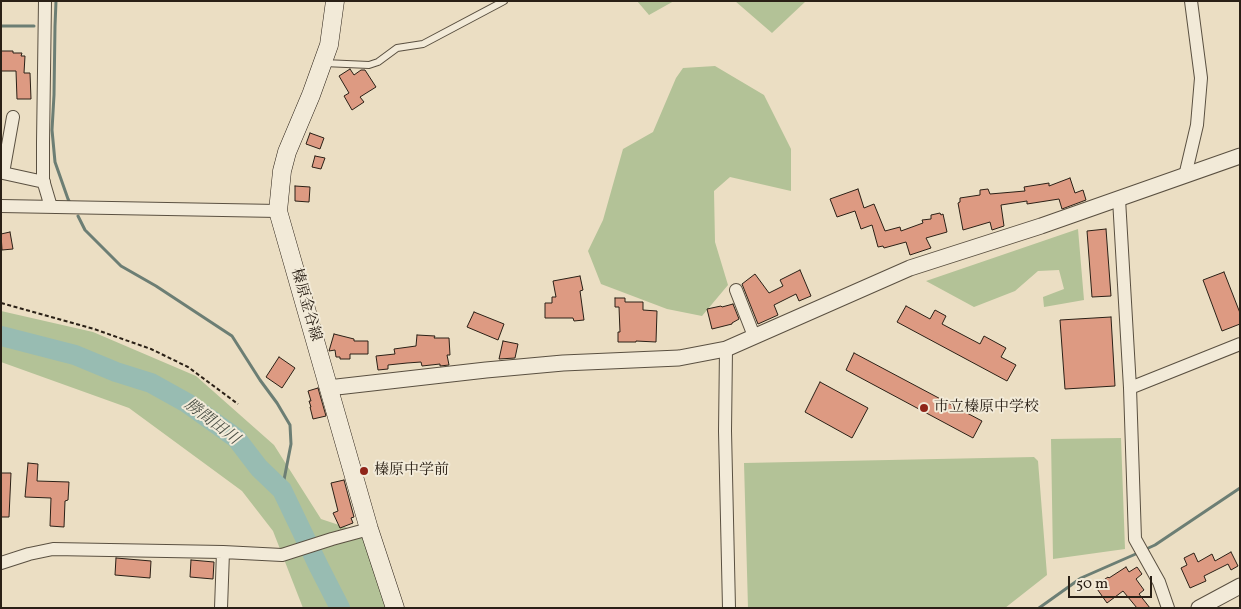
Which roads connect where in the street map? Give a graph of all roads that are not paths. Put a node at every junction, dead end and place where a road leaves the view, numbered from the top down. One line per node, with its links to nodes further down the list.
1 (45, 1): 10 (street)
2 (335, 1): 5 (main road, 榛原金谷線)
3 (504, 1): 5 (lane)
4 (1191, 1): 9 (street)
5 (322, 63): 14 (main road, 榛原金谷線)
6 (13, 117): 8 (street)
7 (1240, 156): 9 (street)
8 (2, 172): 10 (street)
9 (1184, 176): 11 (street)
10 (44, 182): 13 (street)
11 (1118, 199): 16 (street); 20 (street)
12 (1, 206): 13 (street)
13 (51, 207): 14 (street)
14 (278, 211): 19 (main road, 榛原金谷線)
15 (736, 290): 16 (street)
16 (754, 336): 18 (street)
17 (1240, 344): 20 (street)
18 (726, 348): 19 (street); 27 (street)
19 (328, 388): 21 (main road, 榛原金谷線)
20 (1130, 388): 28 (street)
21 (369, 529): 22 (street); 26 (main road, 榛原金谷線)
22 (223, 552): 23 (street); 25 (street)
23 (1, 563)
24 (1240, 586): 29 (street)
25 (222, 608)
26 (395, 608)
27 (729, 608)
28 (1168, 608)
29 (1199, 608)

